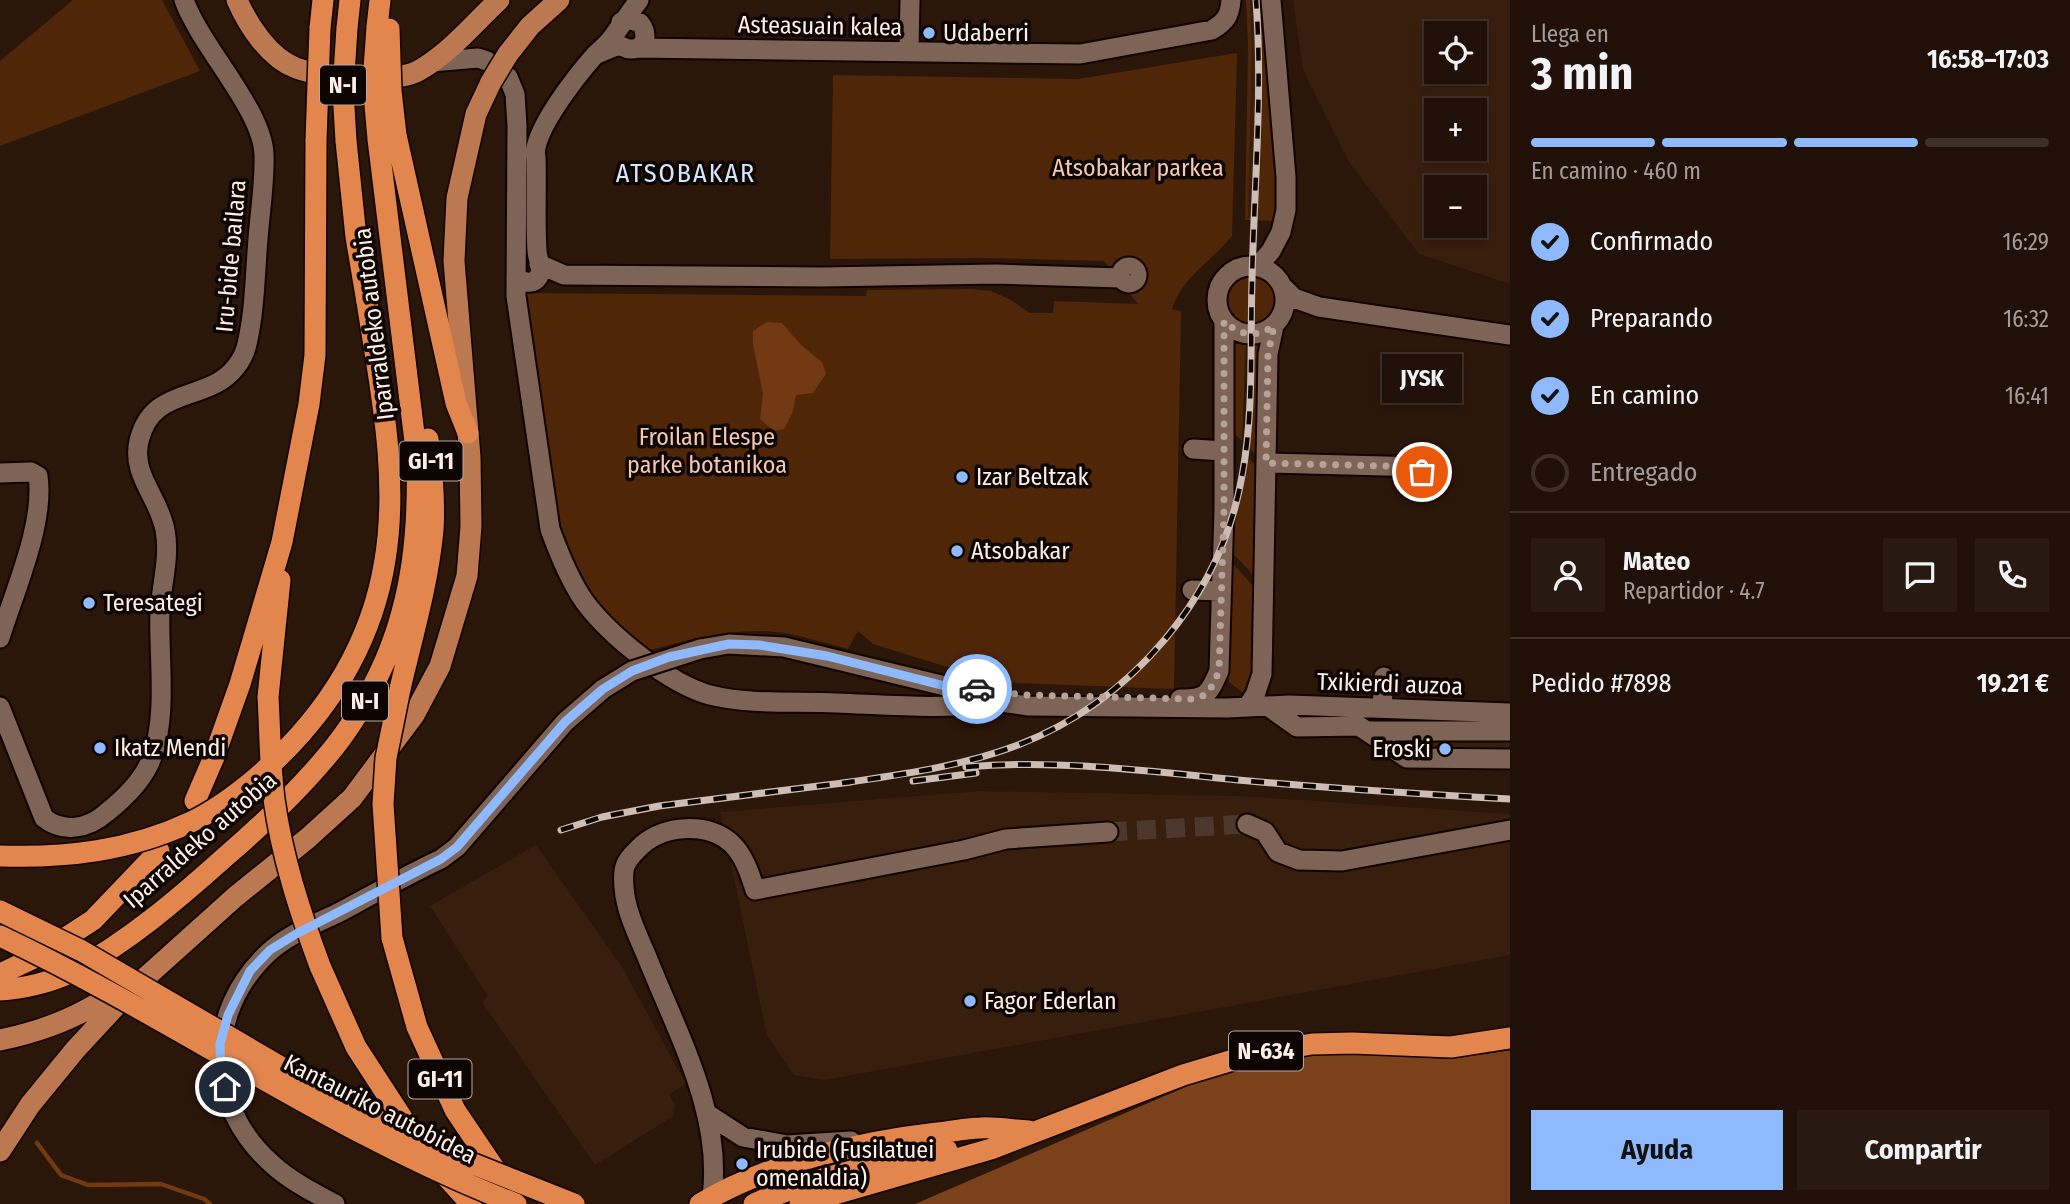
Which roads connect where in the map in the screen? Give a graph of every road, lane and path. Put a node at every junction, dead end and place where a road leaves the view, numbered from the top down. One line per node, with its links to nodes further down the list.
1 (184, 0): 42 (street, Iru-bide bailara)
2 (237, 0): 16 (main road)
3 (323, 0): 34 (highway, GI-11, bridge)
4 (350, 0): 57 (highway, Iparraldeko autobia / N-I, bridge)
5 (380, 0): 13 (highway, Iparraldeko autobia / N-I)
6 (393, 0): 13 (highway)
7 (499, 0): 16 (main road)
8 (559, 0): 28 (main road, bridge)
9 (639, 0): 14 (street)
10 (909, 0): 15 (street)
11 (1231, 0): 15 (street, Asteasuain kalea)
12 (1271, 0): 21 (street)
13 (383, 27): 17 (highway, Iparraldeko autobia / N-I, bridge)
14 (624, 37): 15 (street, Asteasuain kalea); 18 (street)
15 (909, 51)
16 (431, 62): 18 (street)
17 (387, 137): 19 (highway, Iparraldeko autobia / N-I); 28 (highway)
18 (525, 151): 20 (street); 22 (street)
19 (389, 234): 62 (highway, Iparraldeko autobia / N-I); 72 (highway, GI-11, bridge)
20 (539, 264): 22 (street); 23 (street)
21 (1258, 266): 24 (street); 25 (street)
22 (516, 278): 41 (street)
23 (1121, 278)
24 (1284, 288): 26 (street); 27 (street)
25 (1224, 321): 26 (street); 30 (street)
26 (1274, 326): 31 (street)
27 (1510, 335)
28 (468, 433): 58 (main road)
29 (1193, 449): 30 (street)
30 (1224, 451): 36 (street)
31 (1266, 463): 32 (street); 43 (street)
32 (1422, 472)
33 (0, 473): 37 (street)
34 (282, 542): 52 (highway); 71 (highway, GI-11, bridge)
35 (1192, 590): 36 (street)
36 (1221, 591): 38 (street)
37 (0, 638)
38 (1219, 671): 40 (street); 43 (street)
39 (1384, 677): 45 (street)
40 (945, 686): 41 (street); 70 (street, bridge)
41 (996, 702): 43 (street, Txikierdi auzoa)
42 (0, 707)
43 (1247, 707): 44 (street, Txikierdi auzoa)
44 (1269, 707): 45 (street, Txikierdi auzoa); 49 (street)
45 (1382, 708): 46 (street, Txikierdi auzoa)
46 (1510, 713)
47 (1510, 731): 49 (street)
48 (1510, 739): 49 (street)
49 (1381, 740): 50 (street); 51 (street)
50 (1510, 750)
51 (1510, 759)
52 (195, 801)
53 (1247, 824): 54 (street)
54 (1510, 830)
55 (1108, 832): 65 (street)
56 (159, 851): 61 (highway)
57 (0, 856)
58 (235, 897): 64 (main road); 68 (main road)
59 (0, 911): 73 (highway, Kantauriko autobidea, bridge)
60 (0, 936): 72 (highway, Kantauriko autobidea, bridge)
61 (0, 974)
62 (0, 990)
63 (1510, 1038): 66 (highway, N-634)
64 (0, 1040)
65 (706, 1113): 67 (street); 69 (street)
66 (1034, 1131): 67 (highway); 74 (highway, N-634); 75 (highway)
67 (889, 1139): 69 (highway)
68 (0, 1151)
69 (706, 1200)
70 (335, 1204)
71 (471, 1204)
72 (518, 1204)
73 (574, 1204)
74 (754, 1204)
75 (800, 1204)

